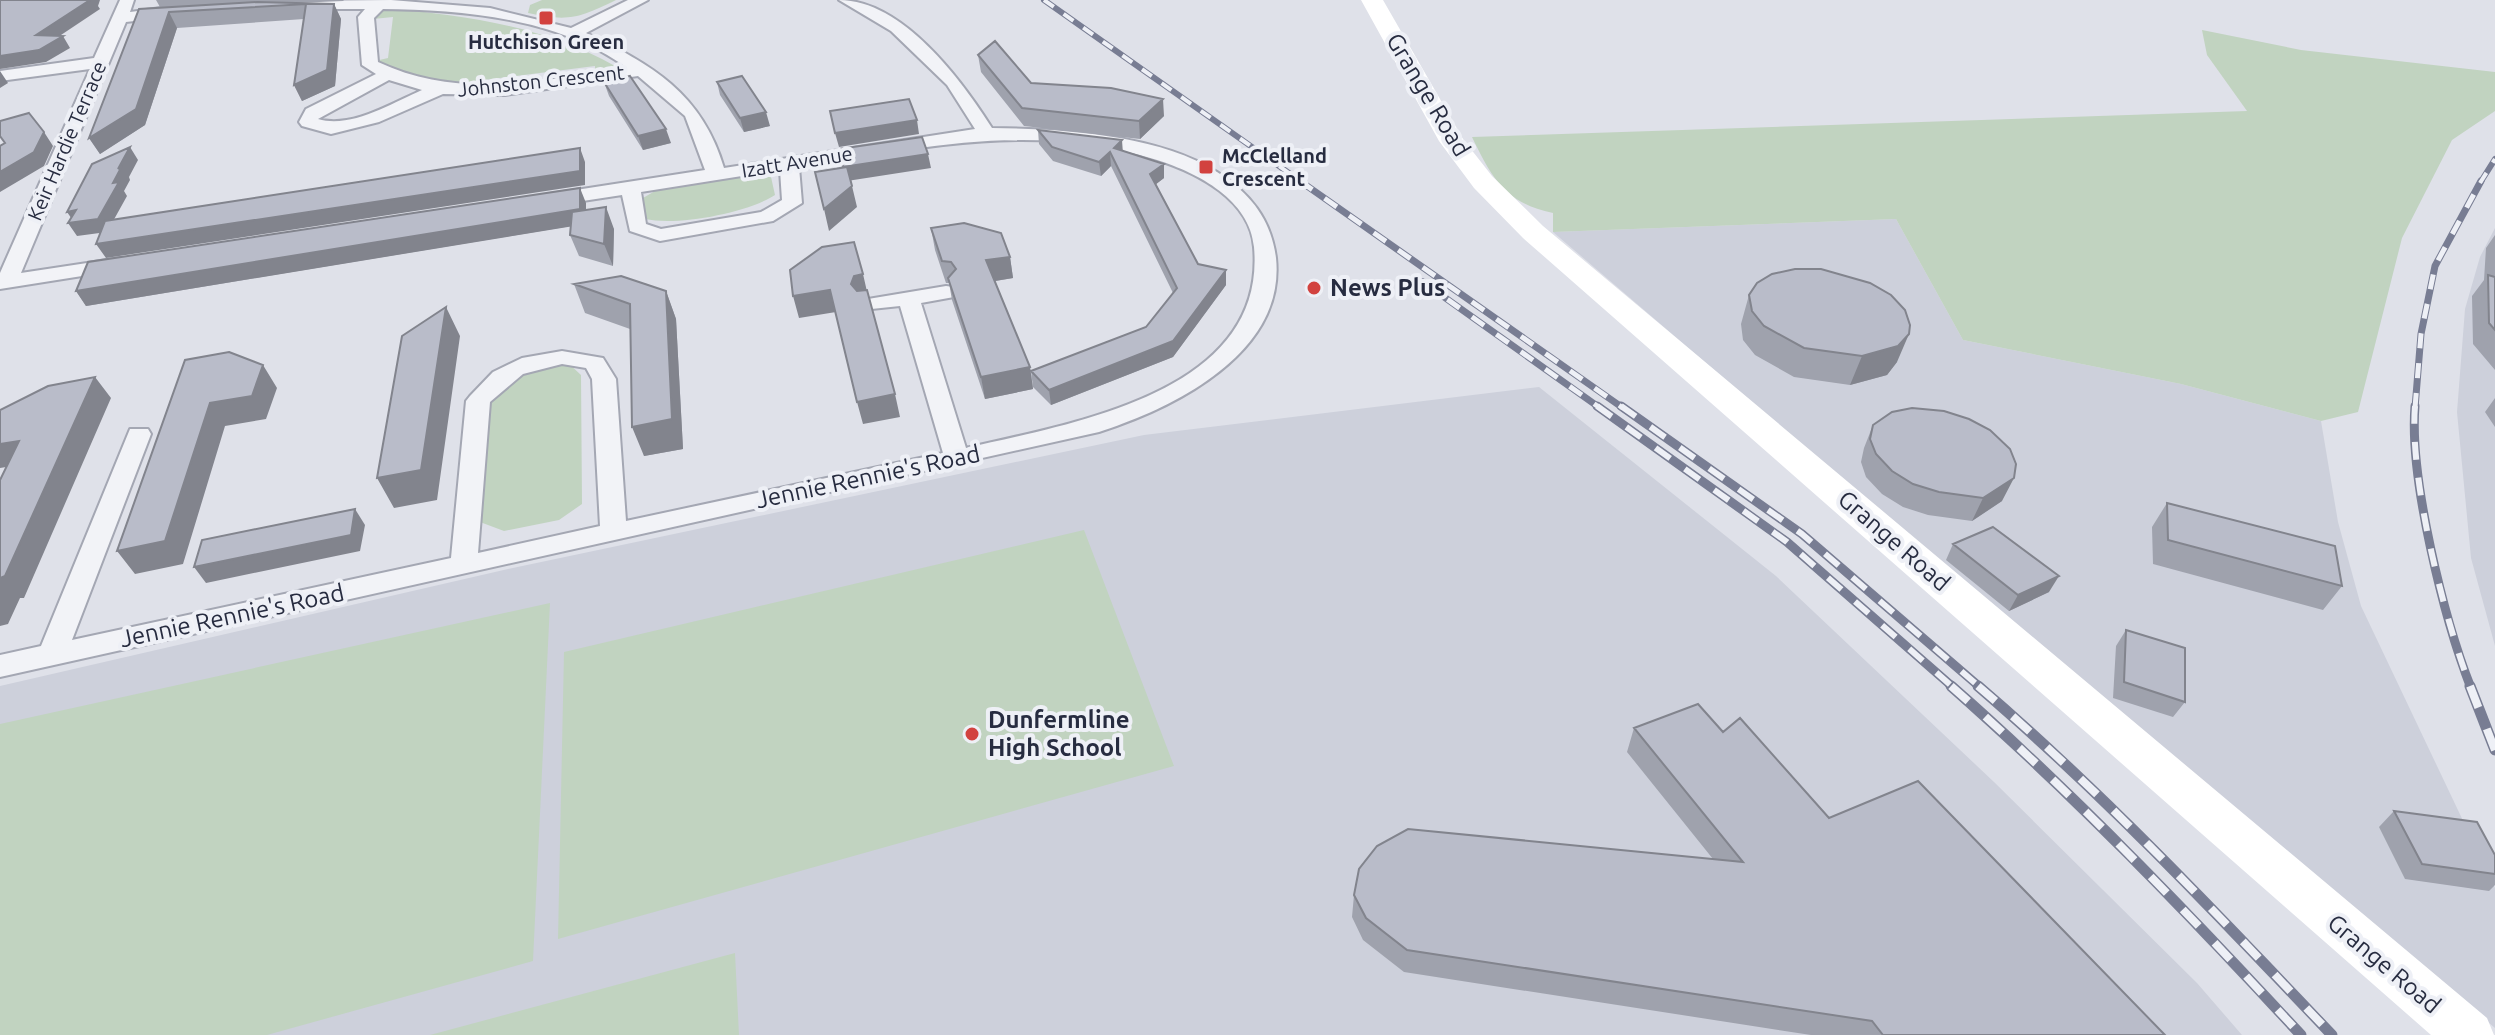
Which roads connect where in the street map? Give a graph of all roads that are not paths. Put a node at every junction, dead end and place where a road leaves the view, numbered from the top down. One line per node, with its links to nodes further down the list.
1 (537, 0): 9 (street)
2 (640, 0): 10 (street)
3 (847, 0): 16 (street)
4 (1372, 0): 33 (street, Grange Road)
5 (284, 4): 6 (street, Johnston Crescent)
6 (379, 4): 9 (street, Johnston Crescent); 13 (street)
7 (124, 9): 8 (street); 11 (street, Keir Hardie Terrace)
8 (194, 10)
9 (508, 13): 10 (street, Johnston Crescent)
10 (577, 31): 12 (street, Johnston Crescent)
11 (101, 62): 14 (street); 22 (street, Keir Hardie Terrace)
12 (645, 70): 15 (street, Johnston Crescent); 18 (street, Johnston Crescent)
13 (387, 75): 15 (street, Johnston Crescent); 15 (street, Johnston Crescent)
14 (0, 76)
15 (437, 90)
16 (986, 133): 17 (street, Izatt Avenue); 26 (street, Izatt Avenue)
17 (789, 164): 18 (street, Izatt Avenue); 19 (street)
18 (716, 175): 19 (street, Izatt Avenue)
19 (631, 188): 20 (street, Izatt Avenue)
20 (537, 202)
21 (147, 260): 22 (street)
22 (3, 282)
23 (946, 292): 24 (street)
24 (909, 299): 25 (street); 28 (street)
25 (870, 305)
26 (1074, 431): 28 (street, Jennie Rennie's Road)
27 (139, 434): 31 (street)
28 (957, 458): 29 (street, Jennie Rennie's Road)
29 (614, 533): 30 (street, Jennie Rennie's Road); 30 (street)
30 (464, 565): 31 (street, Jennie Rennie's Road)
31 (52, 655): 32 (street, Jennie Rennie's Road)
32 (0, 666)
33 (2469, 1035)

